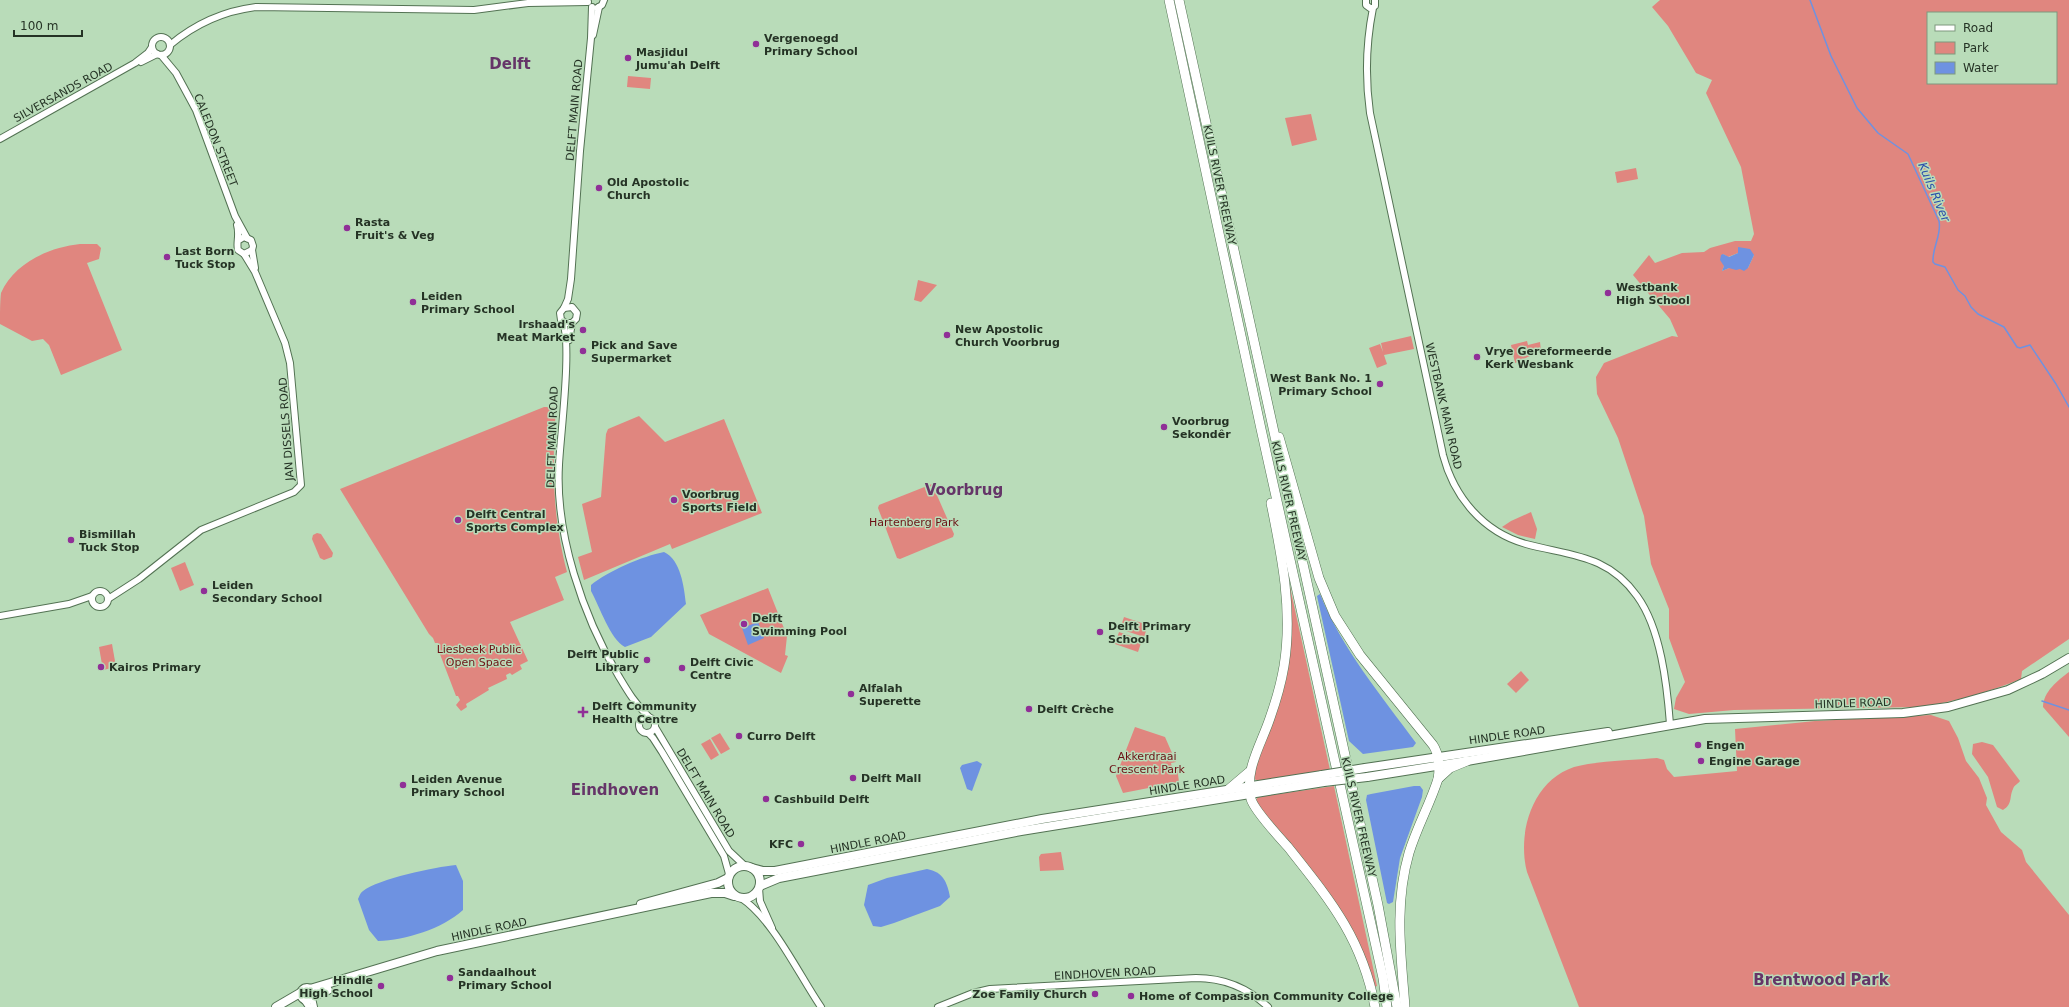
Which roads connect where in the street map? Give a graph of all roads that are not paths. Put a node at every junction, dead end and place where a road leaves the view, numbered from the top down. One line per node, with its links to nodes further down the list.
1 (604, 0): 8 (street)
2 (1169, 0): 32 (highway, KUILS RIVER FREEWAY)
3 (1179, 0): 31 (highway, KUILS RIVER FREEWAY)
4 (1366, 0): 9 (street)
5 (1375, 0): 9 (street, WESTBANK MAIN ROAD)
6 (564, 1): 7 (street); 10 (street)
7 (589, 3): 8 (street); 12 (street, DELFT MAIN ROAD)
8 (599, 7): 12 (street, DELFT MAIN ROAD)
9 (1370, 8): 44 (street, WESTBANK MAIN ROAD)
10 (188, 31): 11 (street); 14 (street)
11 (165, 38): 13 (street); 14 (street)
12 (591, 38): 25 (street, DELFT MAIN ROAD)
13 (152, 47): 15 (street); 16 (street, SILVERSANDS ROAD)
14 (169, 48): 15 (street); 17 (street, CALEDON STREET)
15 (159, 55): 16 (street, SILVERSANDS ROAD); 17 (street, CALEDON STREET)
16 (135, 63): 18 (street, SILVERSANDS ROAD)
17 (176, 74): 19 (street, CALEDON STREET)
18 (0, 139)
19 (235, 216): 20 (street, CALEDON STREET); 21 (street, CALEDON STREET)
20 (247, 238): 21 (street); 22 (street)
21 (239, 240): 23 (street)
22 (252, 250): 23 (street); 24 (street, JAN DISSELS ROAD)
23 (244, 254): 24 (street, JAN DISSELS ROAD)
24 (255, 272): 33 (street, JAN DISSELS ROAD)
25 (572, 279): 26 (street, DELFT MAIN ROAD); 27 (street, DELFT MAIN ROAD)
26 (564, 308): 27 (street); 28 (street)
27 (574, 308): 29 (street)
28 (562, 321): 29 (street); 30 (street, DELFT MAIN ROAD)
29 (572, 323): 30 (street, DELFT MAIN ROAD)
30 (566, 353): 41 (street, DELFT MAIN ROAD)
31 (1270, 416): 48 (highway); 70 (highway, KUILS RIVER FREEWAY)
32 (1261, 429): 50 (highway); 69 (highway, KUILS RIVER FREEWAY)
33 (127, 586): 34 (street, JAN DISSELS ROAD); 36 (street, JAN DISSELS ROAD)
34 (105, 592): 35 (street); 36 (street)
35 (92, 596): 37 (street); 38 (street)
36 (108, 599): 38 (street)
37 (69, 604): 38 (street); 39 (street)
38 (95, 605)
39 (0, 616)
40 (2069, 658): 44 (main road, HINDLE ROAD)
41 (633, 699): 42 (street, DELFT MAIN ROAD); 43 (street, DELFT MAIN ROAD)
42 (648, 716): 43 (street); 45 (street)
43 (640, 721): 47 (street)
44 (1670, 724): 46 (main road, HINDLE ROAD)
45 (655, 727): 47 (street); 55 (street, DELFT MAIN ROAD)
46 (1628, 731): 48 (main road, HINDLE ROAD); 49 (main road, HINDLE ROAD)
47 (648, 733): 56 (street, DELFT MAIN ROAD)
48 (1438, 761): 49 (main road, HINDLE ROAD); 51 (main road, HINDLE ROAD, bridge); 51 (main road, HINDLE ROAD, bridge); 52 (highway)
49 (1467, 761): 52 (highway)
50 (1249, 772): 53 (highway); 54 (highway)
51 (1323, 779): 54 (main road, HINDLE ROAD)
52 (1438, 779): 71 (highway)
53 (1229, 789): 54 (main road, HINDLE ROAD); 55 (main road, HINDLE ROAD)
54 (1250, 790): 57 (main road, HINDLE ROAD); 68 (highway)
55 (749, 867): 56 (main road); 57 (main road)
56 (728, 876): 58 (main road); 59 (main road, HINDLE ROAD)
57 (759, 887): 58 (main road); 60 (street)
58 (738, 897): 59 (main road, HINDLE ROAD); 60 (street)
59 (600, 917): 61 (main road, HINDLE ROAD)
60 (775, 935): 65 (street)
61 (307, 998): 62 (main road, HINDLE ROAD); 63 (main road, HINDLE ROAD); 64 (street)
62 (276, 1007)
63 (285, 1007)
64 (314, 1007)
65 (822, 1007)
66 (938, 1007): 67 (street, EINDHOVEN ROAD)
67 (1268, 1007)
68 (1375, 1007)
69 (1387, 1007)
70 (1398, 1007)
71 (1405, 1007)

